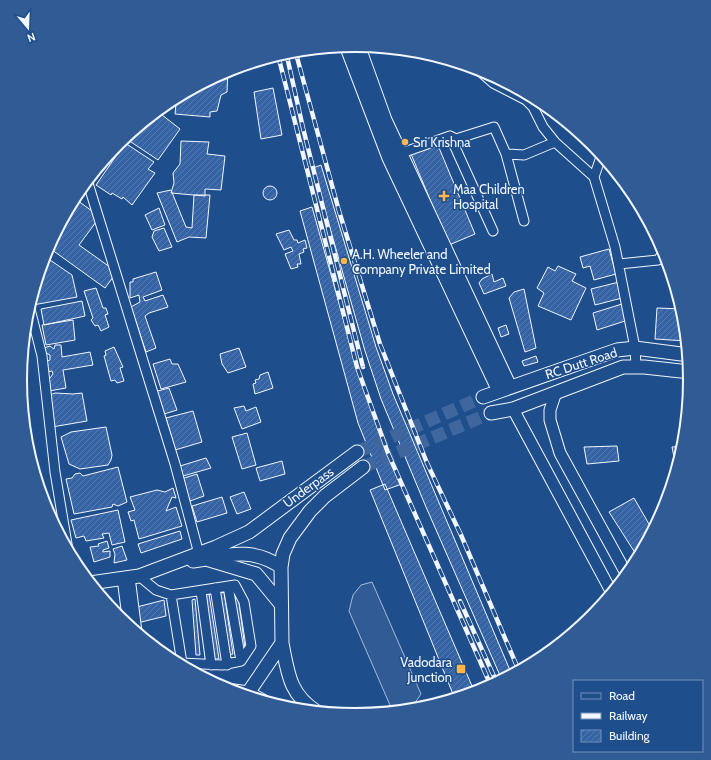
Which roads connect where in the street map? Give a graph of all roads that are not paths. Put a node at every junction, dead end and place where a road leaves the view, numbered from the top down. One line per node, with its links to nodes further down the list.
1 (349, 52): 7 (main road)
2 (360, 52): 7 (main road)
3 (491, 81): 5 (street)
4 (450, 136): 6 (street); 7 (street); 12 (street)
5 (555, 142): 6 (street); 9 (street)
6 (506, 154): 11 (street)
7 (395, 156): 20 (main road)
8 (600, 161): 9 (street)
9 (594, 177): 14 (street)
10 (89, 188): 28 (street)
11 (524, 221)
12 (493, 231)
13 (660, 257): 14 (street)
14 (619, 264): 16 (street)
15 (33, 319): 27 (street)
16 (635, 348): 17 (main road, RC Dutt Road); 18 (street); 20 (main road, RC Dutt Road)
17 (683, 354)
18 (636, 366): 19 (main road, RC Dutt Road); 21 (main road, RC Dutt Road)
19 (684, 371)
20 (505, 389): 22 (main road)
21 (556, 392): 23 (main road, RC Dutt Road); 30 (street)
22 (483, 397)
23 (513, 409): 24 (main road); 34 (street)
24 (491, 413)
25 (357, 452): 28 (main road, Underpass)
26 (363, 467): 29 (main road, Underpass)
27 (65, 533)
28 (202, 556): 29 (main road); 31 (main road); 37 (main road)
29 (281, 566): 37 (main road, Underpass)
30 (624, 570)
31 (130, 577): 32 (main road); 36 (street); 38 (street); 39 (street)
32 (97, 582)
33 (215, 588): 35 (street); 44 (street); 44 (street)
34 (609, 588)
35 (200, 590): 36 (street); 43 (street)
36 (171, 595): 41 (street)
37 (280, 603): 40 (main road, Underpass)
38 (128, 617)
39 (136, 624)
40 (282, 643): 45 (main road); 46 (main road, Underpass)
41 (180, 657)
42 (192, 664): 43 (street)
43 (211, 665): 44 (street)
44 (227, 665)
45 (249, 691)
46 (306, 705)

